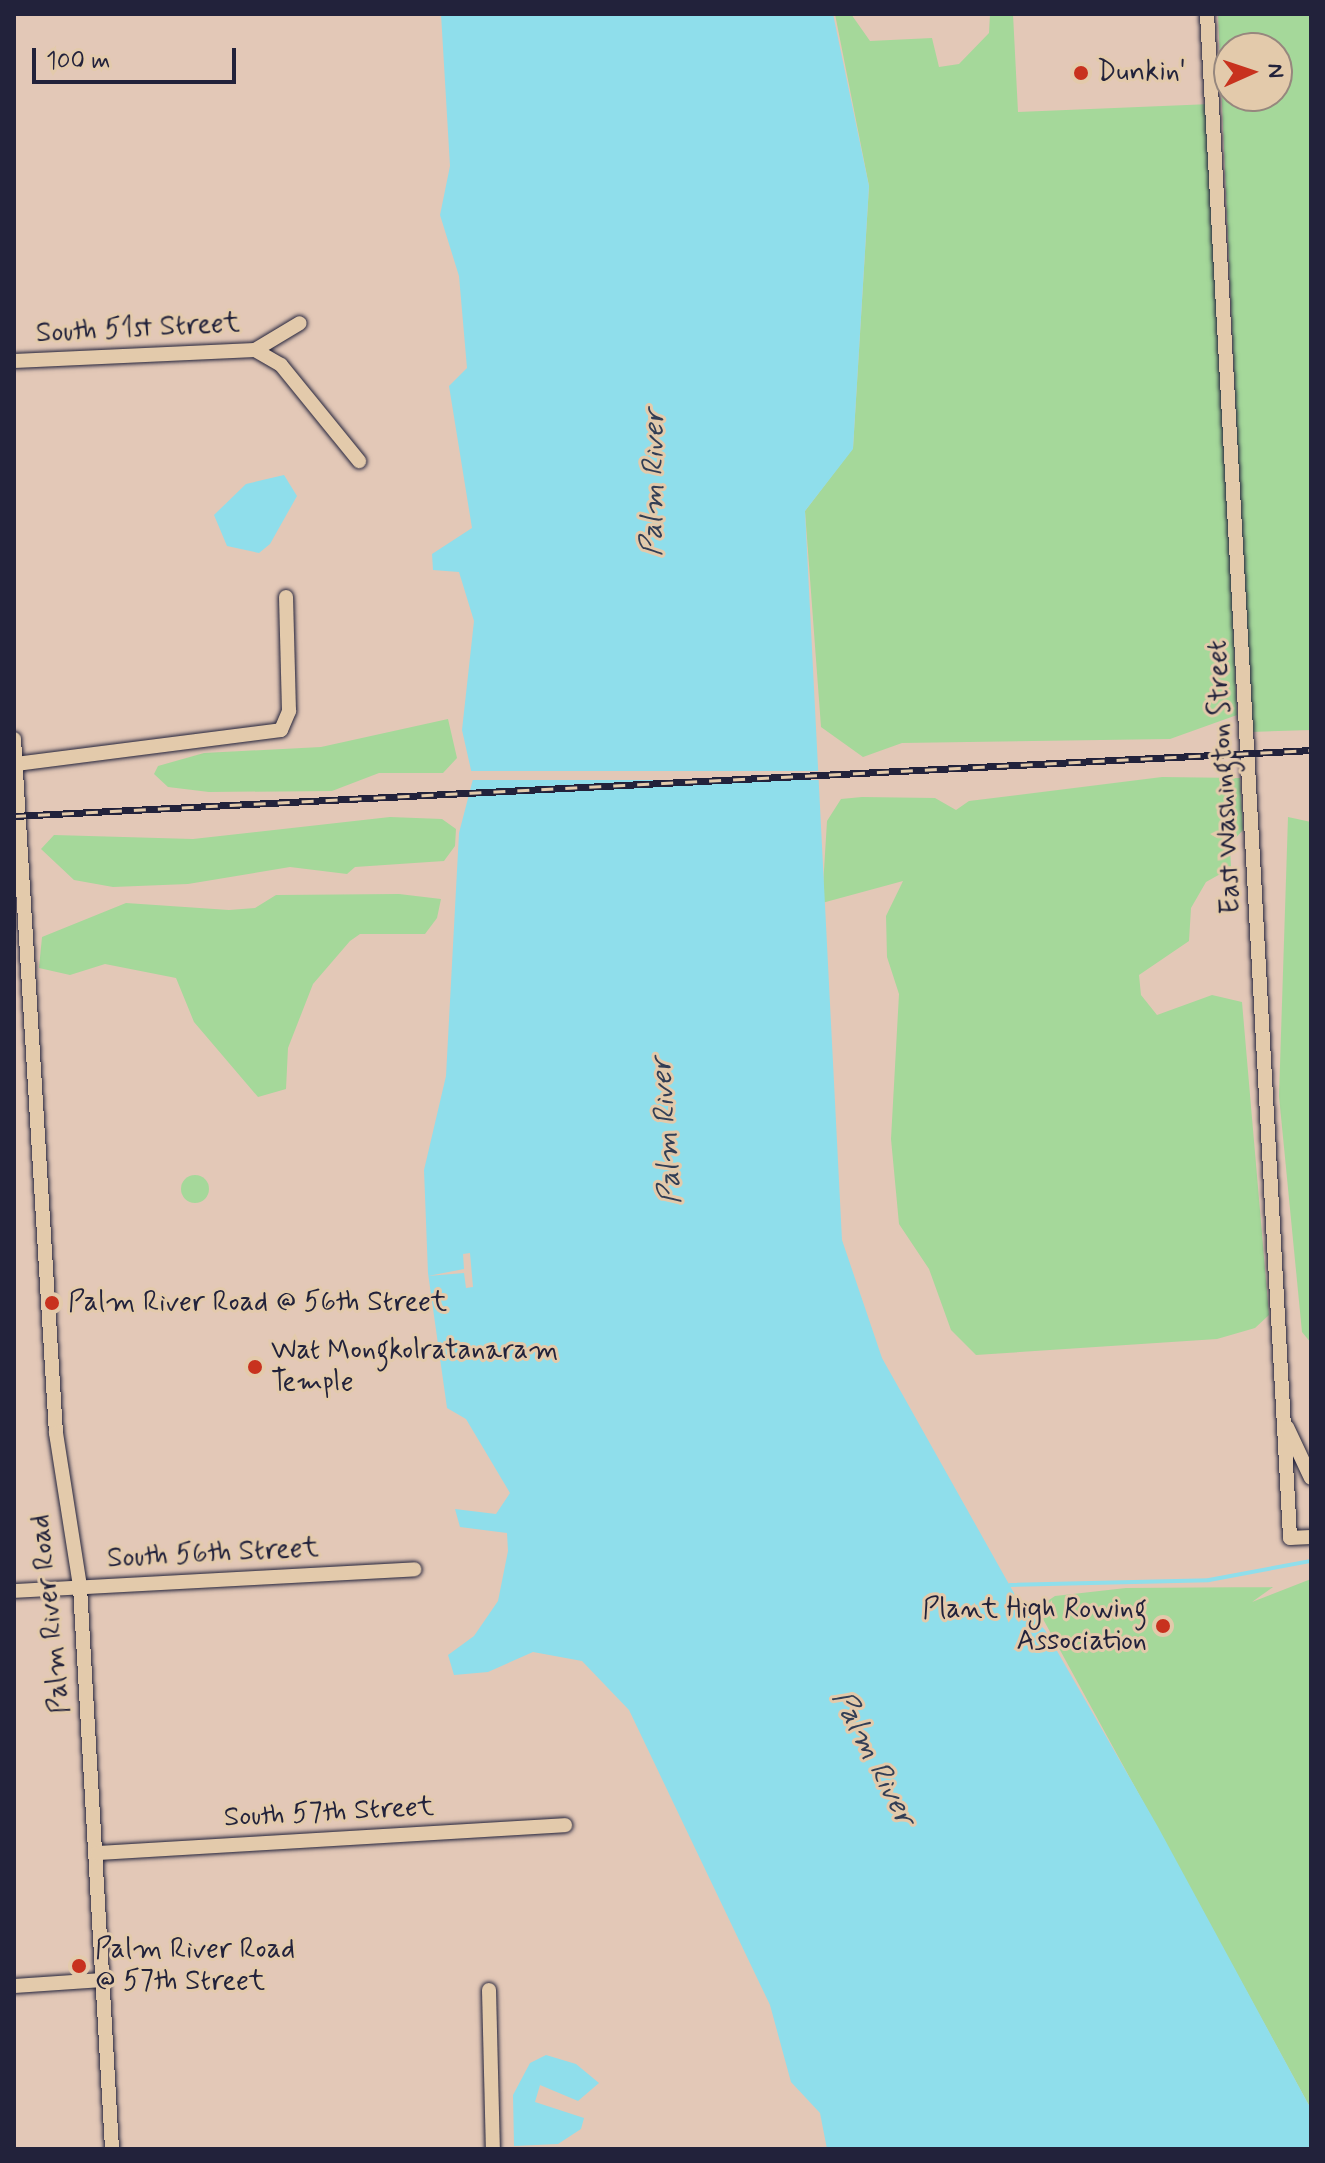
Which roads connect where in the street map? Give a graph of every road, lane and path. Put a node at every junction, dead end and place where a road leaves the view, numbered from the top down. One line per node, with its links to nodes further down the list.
1 (1207, 14): 9 (street, East Washington Street)
2 (300, 323): 3 (street)
3 (255, 350): 4 (street, South 51st Street); 5 (street, South 51st Street)
4 (14, 361)
5 (359, 461)
6 (286, 597): 8 (street)
7 (14, 739): 8 (street, Palm River Road)
8 (16, 764): 13 (street, Palm River Road)
9 (1283, 1419): 10 (street); 11 (street, East Washington Street)
10 (1311, 1478)
11 (1311, 1537)
12 (414, 1569): 13 (street, South 56th Street)
13 (80, 1587): 14 (street, South 56th Street); 16 (street, Palm River Road)
14 (14, 1591)
15 (565, 1825): 16 (street, South 57th Street)
16 (97, 1853): 17 (street, Palm River Road)
17 (103, 1980): 18 (street); 20 (street, Palm River Road)
18 (14, 1986)
19 (489, 1990): 21 (street)
20 (112, 2149)
21 (493, 2149)

